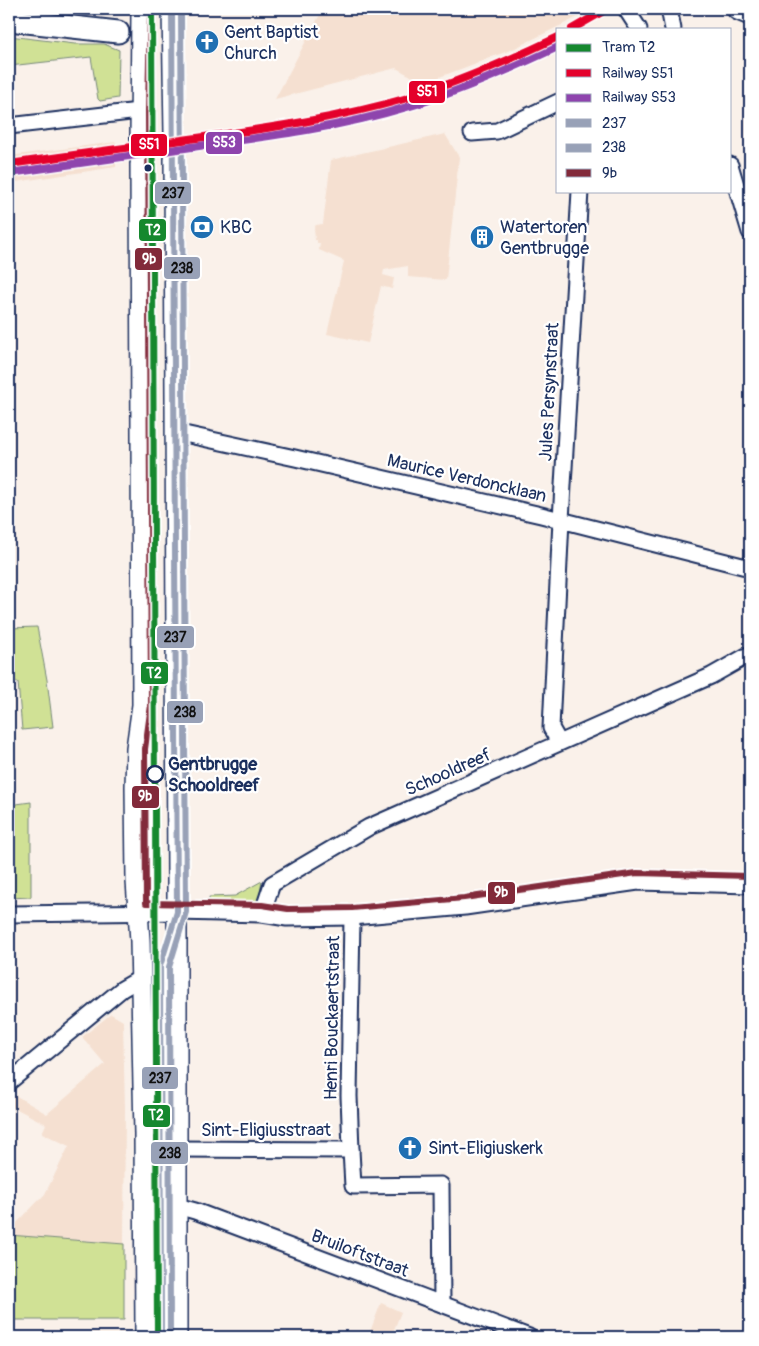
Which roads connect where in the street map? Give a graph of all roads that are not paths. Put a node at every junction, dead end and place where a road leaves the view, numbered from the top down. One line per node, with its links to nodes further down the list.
1 (141, 9): 11 (main road)
2 (172, 9): 11 (main road); 16 (main road)
3 (626, 9): 8 (street)
4 (669, 9): 9 (street)
5 (738, 9): 6 (highway)
6 (750, 14)
7 (9, 20): 10 (highway)
8 (638, 28)
9 (673, 28)
10 (118, 32): 11 (main road)
11 (140, 32): 13 (main road)
12 (556, 103): 15 (street)
13 (139, 111): 14 (street); 17 (main road)
14 (9, 126)
15 (472, 133)
16 (174, 134)
17 (140, 138)
18 (174, 159): 23 (main road)
19 (140, 164): 29 (main road)
20 (732, 172): 22 (street)
21 (580, 192): 24 (street, Jules Persynstraat)
22 (750, 232)
23 (175, 432): 24 (street, Maurice Verdoncklaan); 30 (main road)
24 (561, 520): 25 (street, Maurice Verdoncklaan); 27 (street, Jules Persynstraat)
25 (750, 568)
26 (750, 654): 27 (street, Schooldreef)
27 (558, 742): 32 (street, Schooldreef)
28 (750, 885): 33 (street)
29 (137, 912): 30 (street); 31 (street); 34 (main road)
30 (177, 912): 32 (street); 36 (main road)
31 (9, 914)
32 (262, 914): 33 (street)
33 (352, 917): 37 (street, Henri Bouckaertstraat)
34 (141, 978): 35 (street); 40 (main road)
35 (9, 1082)
36 (177, 1149): 37 (street, Sint-Eligiusstraat); 38 (main road)
37 (351, 1150): 39 (street, Sint-Eligiusstraat)
38 (177, 1206): 39 (street, Bruiloftstraat); 41 (main road)
39 (442, 1304): 42 (street, Bruiloftstraat)
40 (145, 1337)
41 (177, 1337)
42 (529, 1337)

